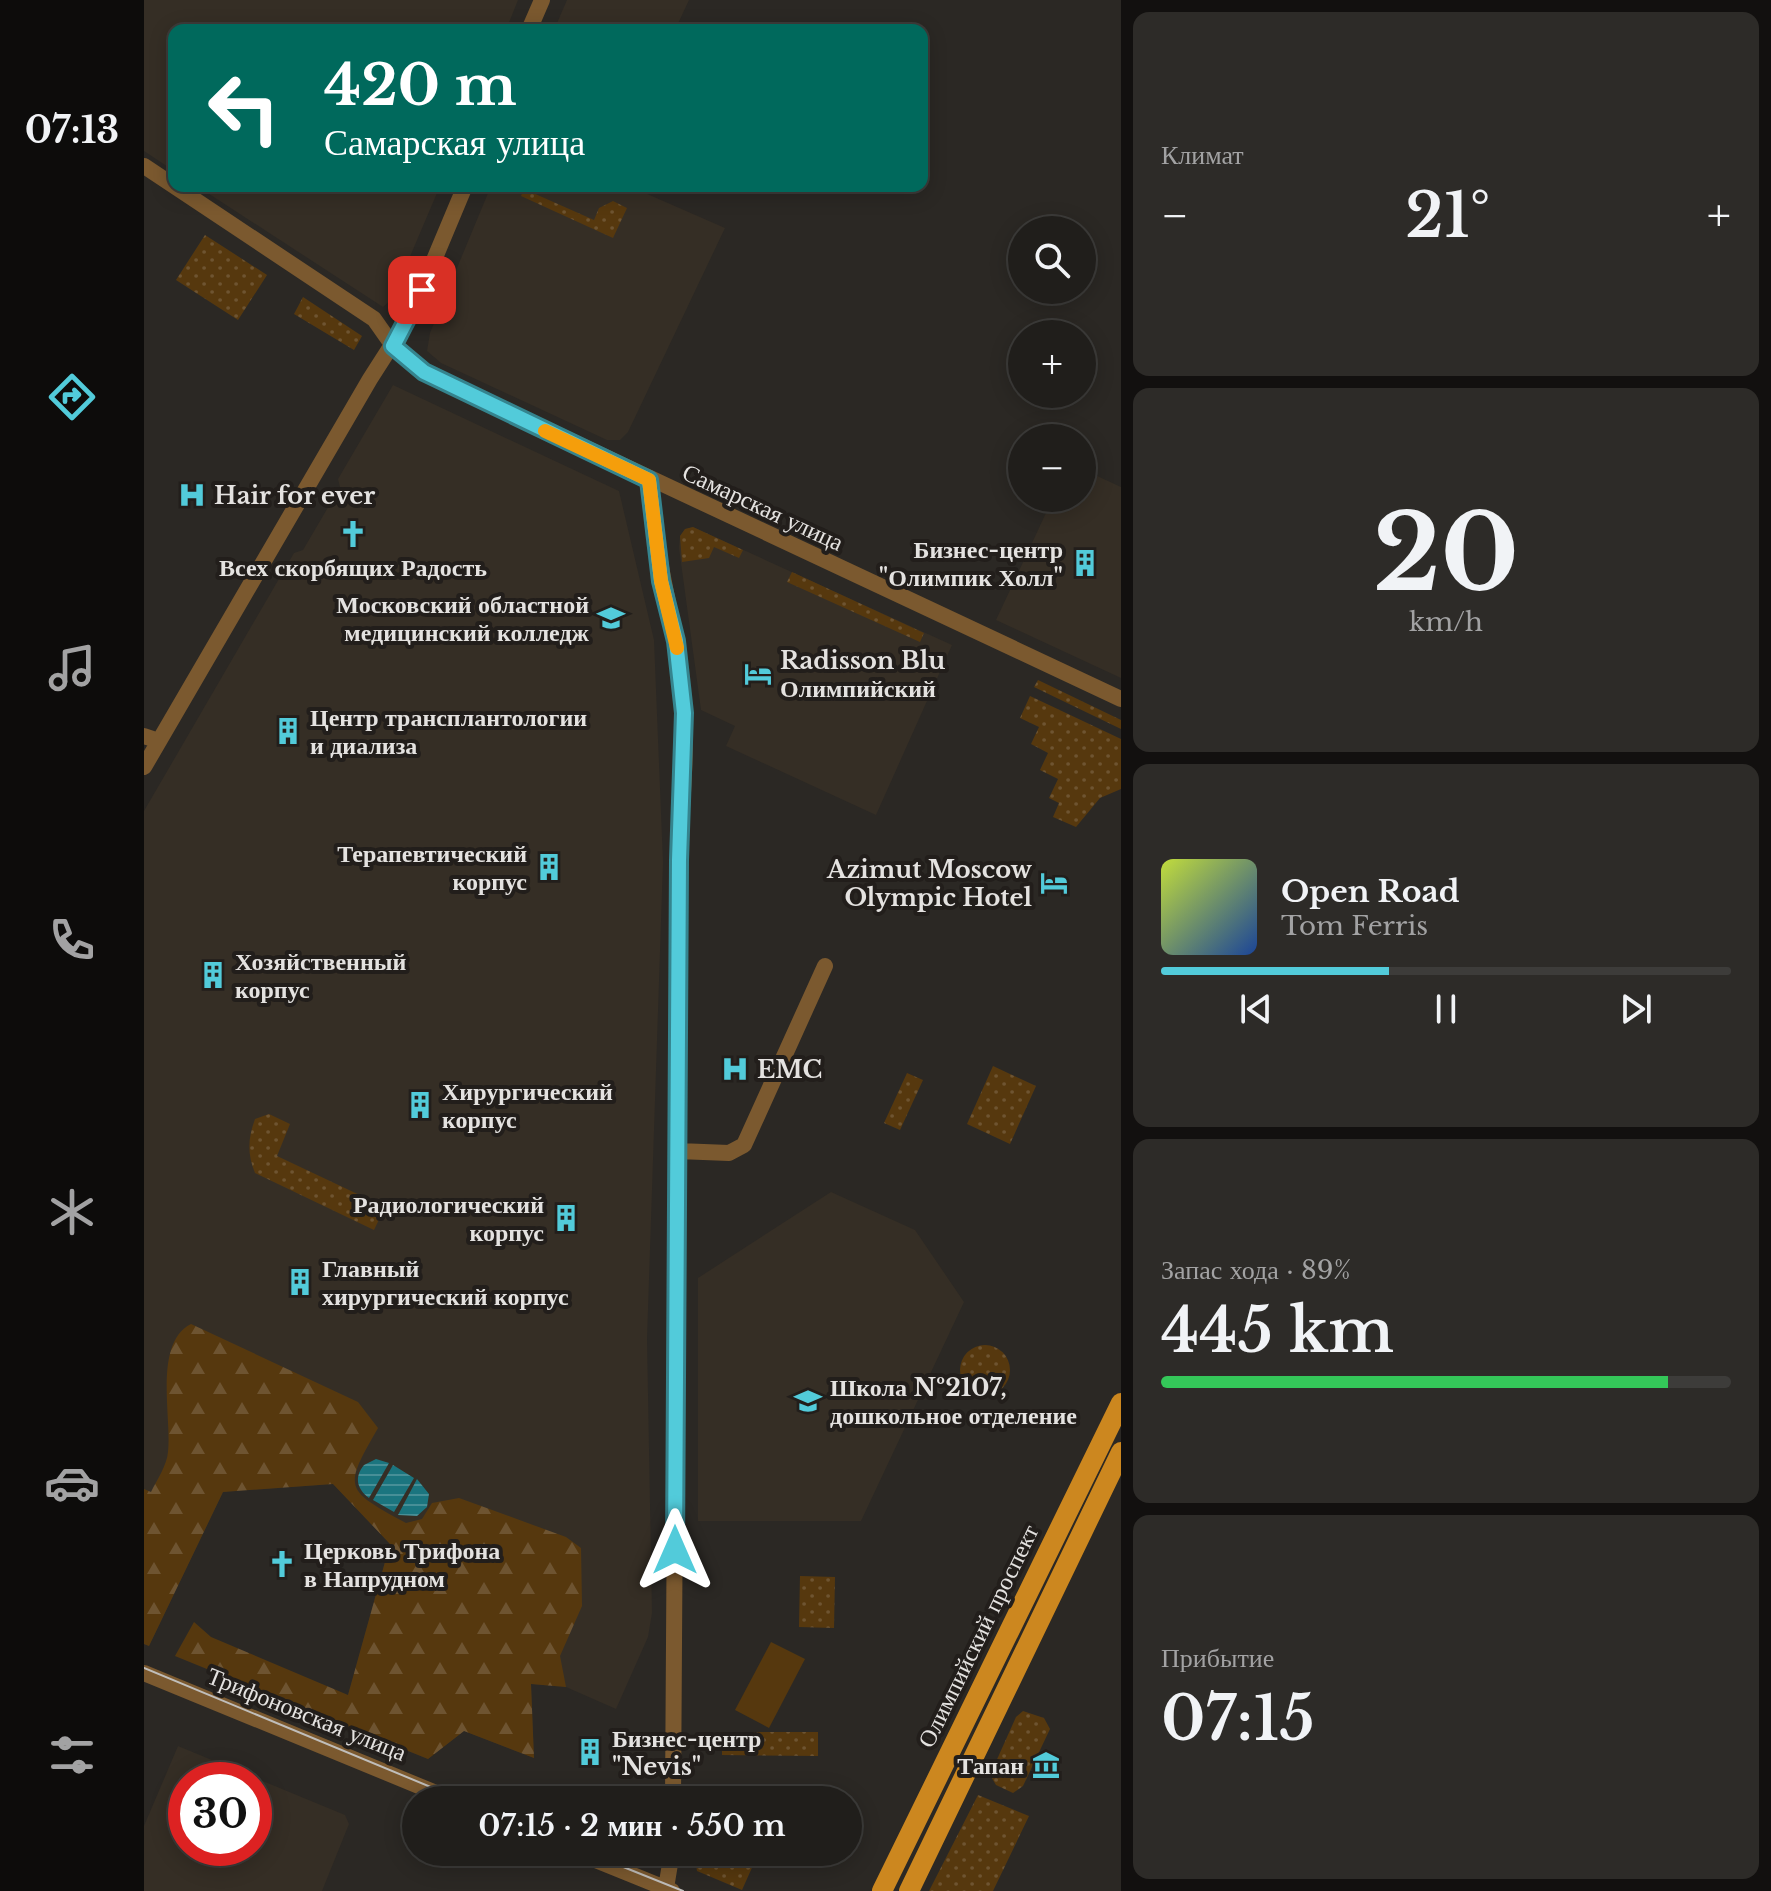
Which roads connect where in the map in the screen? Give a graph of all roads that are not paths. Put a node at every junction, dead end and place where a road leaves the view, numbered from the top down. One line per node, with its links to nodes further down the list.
1 (542, 0): 2 (street)
2 (532, 24)
3 (144, 166): 4 (street, Самарская улица)
4 (168, 182)
5 (183, 192): 7 (street, Самарская улица)
6 (462, 192): 7 (street)
7 (393, 346): 8 (street, Самарская улица); 10 (street)
8 (649, 480): 9 (street, Самарская улица); 13 (street)
9 (1121, 699)
10 (152, 739): 11 (street)
11 (144, 767)
12 (825, 966): 13 (street)
13 (678, 1151): 18 (street)
14 (1121, 1403): 22 (main road, Олимпийский проспект)
15 (1121, 1452): 23 (main road, Олимпийский проспект)
16 (144, 1673): 17 (street, Трифоновская улица)
17 (419, 1786)
18 (673, 1786)
19 (610, 1866): 21 (street)
20 (671, 1866): 21 (street)
21 (669, 1890)
22 (882, 1891)
23 (909, 1891)

